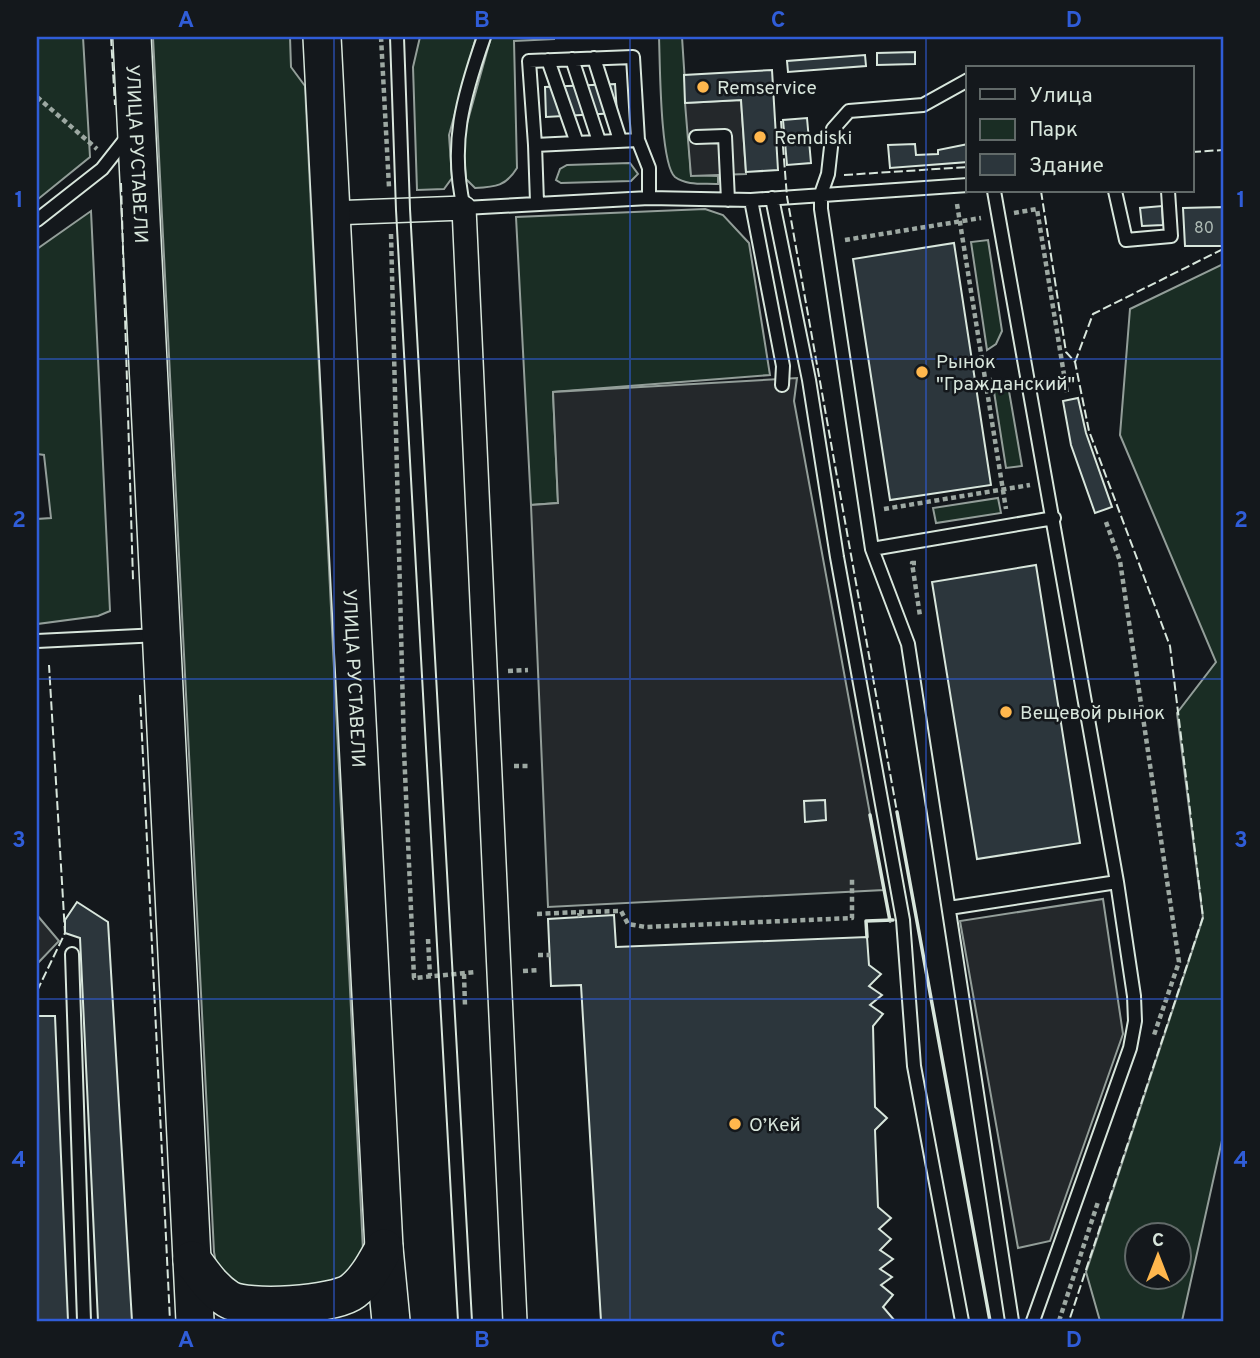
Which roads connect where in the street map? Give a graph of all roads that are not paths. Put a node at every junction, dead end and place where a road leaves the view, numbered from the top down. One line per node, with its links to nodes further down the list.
1 (132, 37): 8 (main road, УЛИЦА РУСТАВЕЛИ)
2 (322, 37): 26 (main road, УЛИЦА РУСТАВЕЛИ)
3 (484, 37): 25 (lane)
4 (594, 58): 5 (lane); 10 (lane); 11 (lane)
5 (572, 59): 6 (lane); 12 (lane)
6 (548, 60): 13 (lane); 14 (lane)
7 (966, 81): 19 (lane)
8 (136, 124): 27 (lane); 31 (main road, УЛИЦА РУСТАВЕЛИ)
9 (696, 137): 22 (lane)
10 (620, 140): 11 (lane); 12 (lane)
11 (638, 140): 20 (lane)
12 (599, 141): 13 (lane)
13 (577, 143): 14 (lane)
14 (534, 145): 24 (lane)
15 (966, 185): 19 (lane)
16 (994, 192): 29 (lane)
17 (1115, 192): 18 (lane)
18 (1168, 192)
19 (821, 194): 21 (lane); 30 (lane)
20 (649, 198): 22 (lane); 24 (lane)
21 (772, 198): 23 (lane); 44 (lane)
22 (729, 200): 23 (lane)
23 (751, 200): 28 (lane)
24 (537, 202): 25 (lane)
25 (464, 208): 26 (street); 43 (street)
26 (331, 213): 36 (main road, УЛИЦА РУСТАВЕЛИ)
27 (37, 220)
28 (782, 385)
29 (1054, 518): 30 (lane); 33 (lane)
30 (872, 549): 34 (lane)
31 (160, 635): 32 (lane); 37 (main road, УЛИЦА РУСТАВЕЛИ)
32 (37, 641)
33 (1117, 882): 34 (lane); 46 (lane)
34 (949, 908): 45 (lane)
35 (72, 954): 38 (lane)
36 (384, 1248): 37 (main road); 42 (main road, УЛИЦА РУСТАВЕЛИ)
37 (192, 1259): 39 (main road, УЛИЦА РУСТАВЕЛИ)
38 (84, 1321)
39 (195, 1321)
40 (300, 1321): 41 (main road)
41 (348, 1321)
42 (391, 1321)
43 (515, 1321)
44 (962, 1321)
45 (1012, 1321)
46 (1033, 1321)

